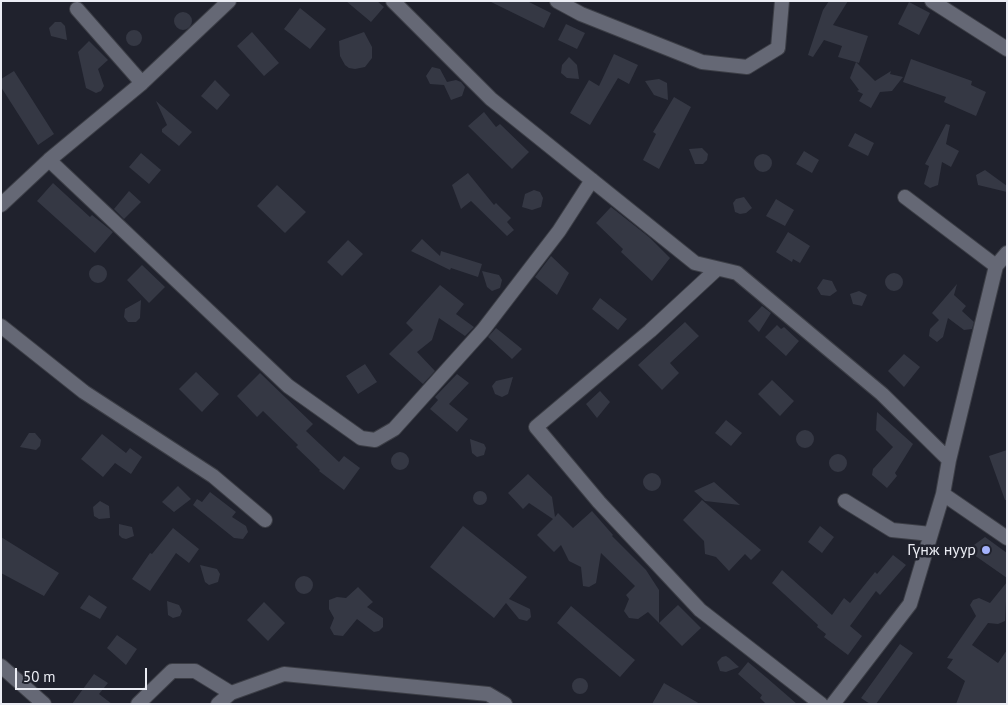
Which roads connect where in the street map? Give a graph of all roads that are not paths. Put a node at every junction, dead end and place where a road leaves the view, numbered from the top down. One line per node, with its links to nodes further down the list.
1 (229, 1): 8 (street)
2 (393, 1): 10 (street)
3 (557, 1): 4 (street)
4 (782, 1)
5 (932, 1): 7 (street)
6 (77, 9): 8 (street)
7 (1007, 49)
8 (142, 83): 9 (street)
9 (49, 160): 10 (street); 12 (street)
10 (592, 180): 15 (street)
11 (905, 197): 14 (street)
12 (1, 205)
13 (1007, 253): 14 (street)
14 (996, 266): 17 (street)
15 (717, 268): 17 (street); 29 (street)
16 (1, 326): 20 (street)
17 (949, 460): 18 (street)
18 (943, 494): 21 (street); 22 (street)
19 (844, 501): 21 (street)
20 (265, 520)
21 (931, 534): 30 (street)
22 (1007, 538)
23 (1, 666): 25 (street)
24 (231, 693): 26 (street); 27 (street); 28 (street)
25 (44, 704)
26 (138, 704)
27 (218, 704)
28 (505, 704)
29 (821, 704)
30 (833, 704)

